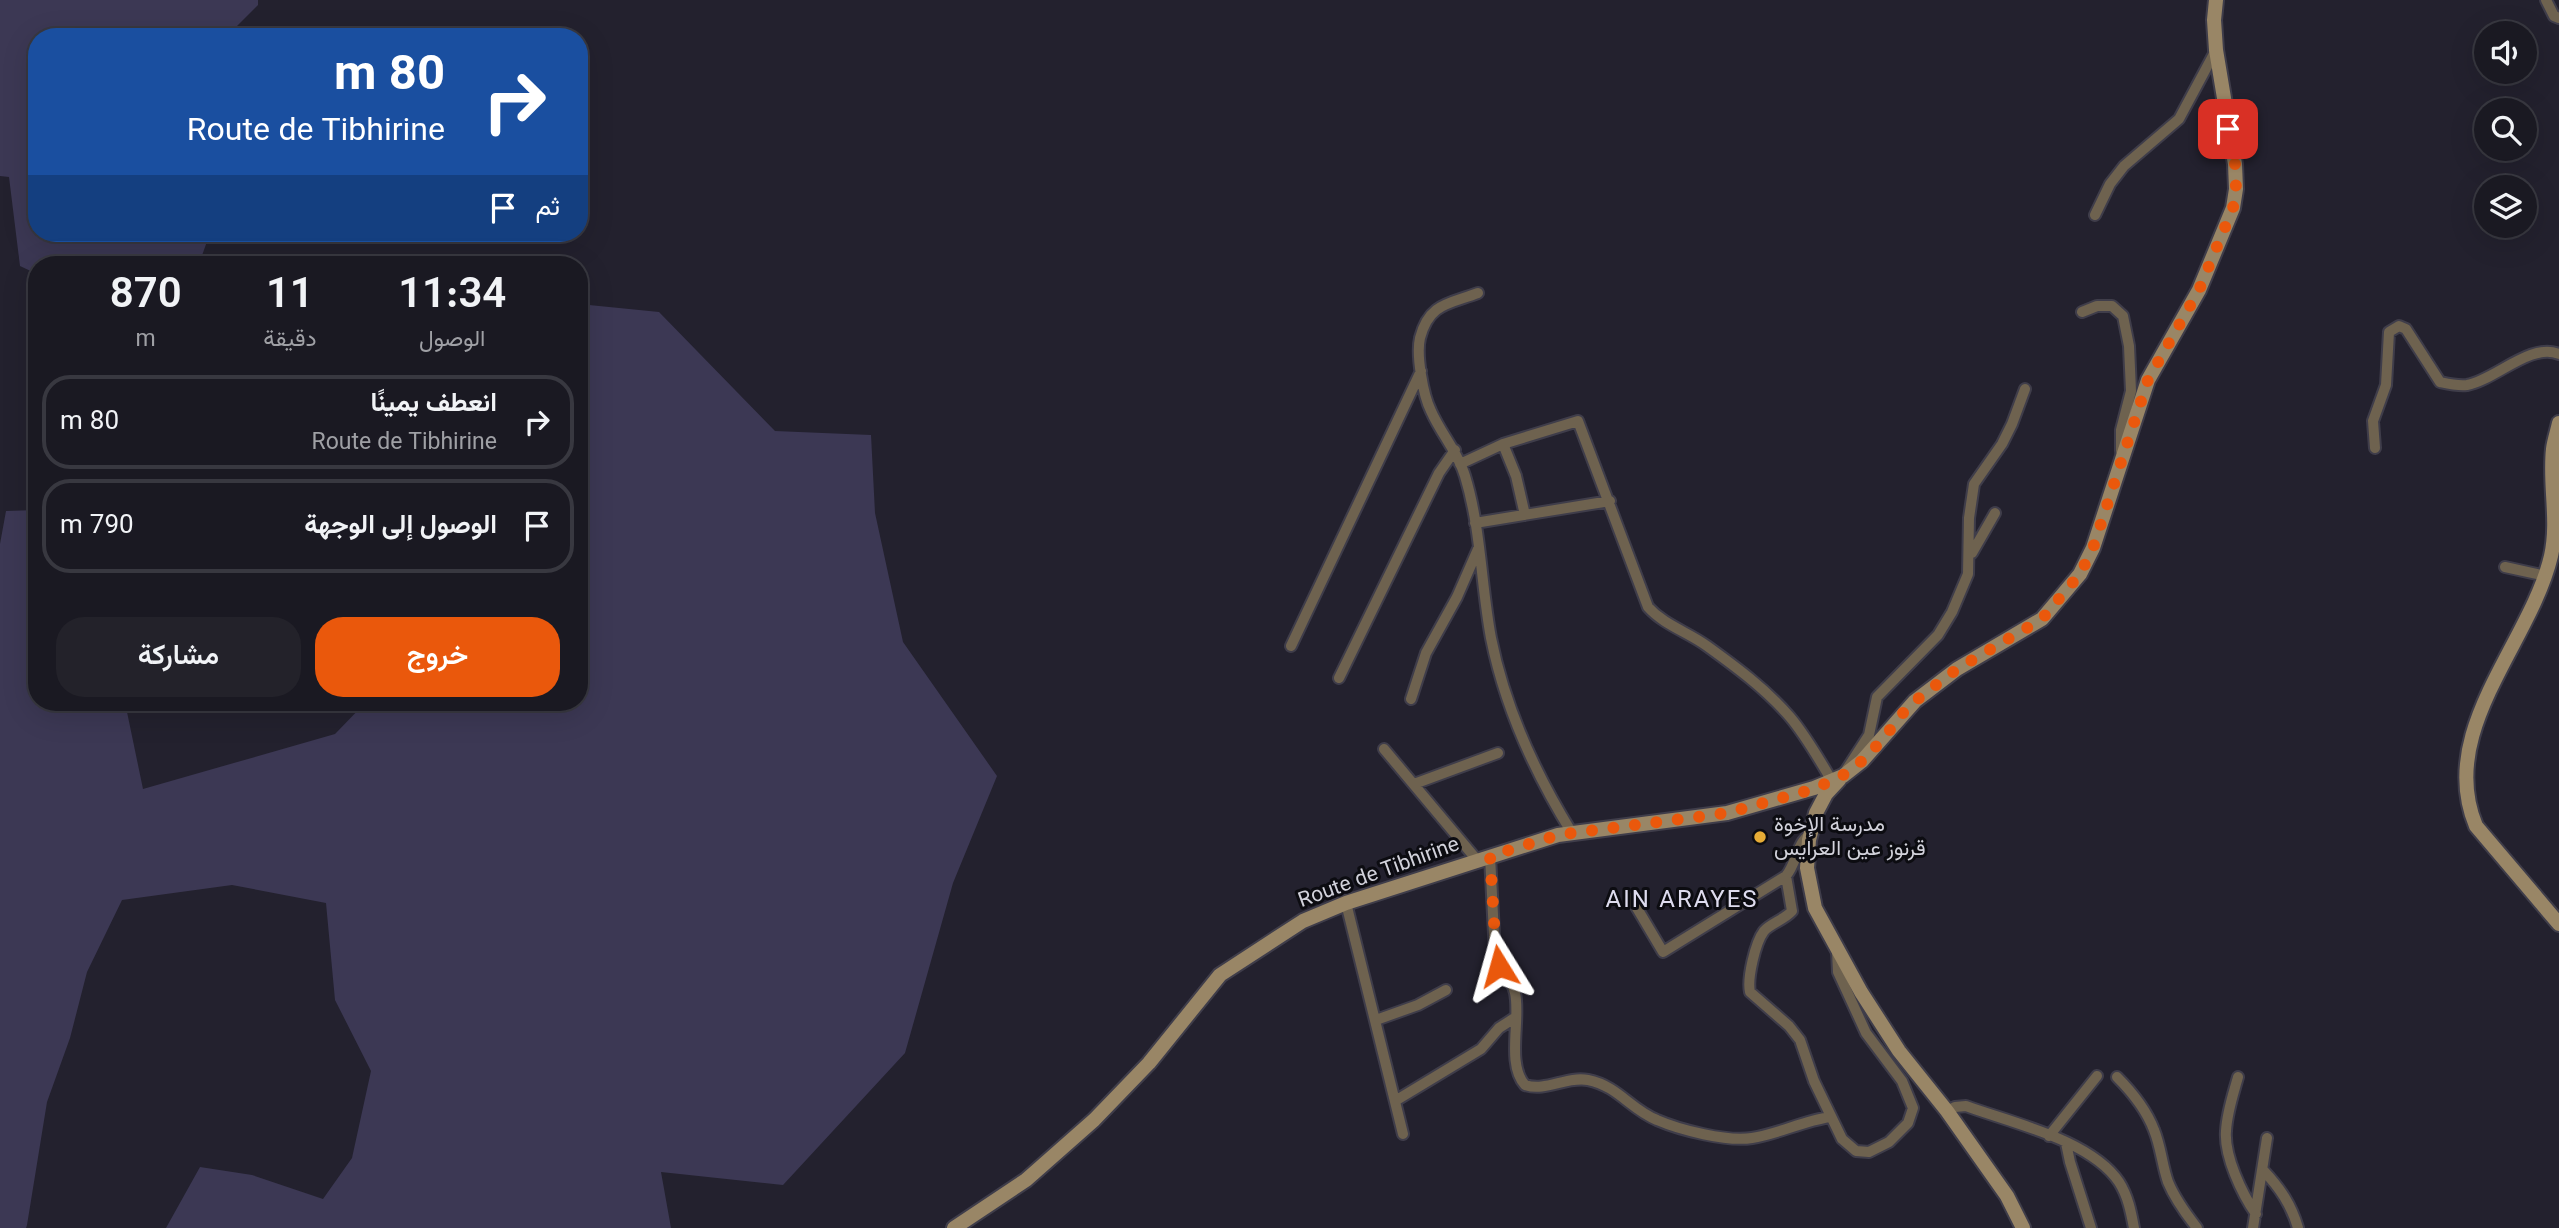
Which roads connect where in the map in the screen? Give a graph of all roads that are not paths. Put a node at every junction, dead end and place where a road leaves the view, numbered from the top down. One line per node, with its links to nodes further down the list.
1 (2216, 0): 4 (street, Route de Tibhirine)
2 (2546, 0): 3 (street)
3 (2559, 18)
4 (2216, 50): 5 (street); 15 (street, Route de Tibhirine)
5 (2095, 215)
6 (1478, 293): 9 (street)
7 (2082, 312): 15 (street)
8 (2559, 354): 13 (street)
9 (1421, 371): 14 (street); 26 (street)
10 (2025, 389): 23 (street)
11 (2559, 423): 21 (street)
12 (1503, 444): 16 (street); 17 (street); 19 (street)
13 (2375, 447)
14 (1455, 450): 16 (street); 27 (street)
15 (2122, 461): 31 (street, Route de Tibhirine)
16 (1460, 464): 20 (street)
17 (1610, 501): 19 (street); 31 (street)
18 (1995, 513): 23 (street)
19 (1525, 515): 20 (street)
20 (1475, 523): 22 (street)
21 (2557, 523): 25 (street)
22 (1478, 547): 28 (street); 33 (street)
23 (1970, 559): 31 (street)
24 (2505, 567): 25 (street)
25 (2546, 576): 39 (street)
26 (1291, 646)
27 (1339, 678)
28 (1410, 699)
29 (1384, 749): 32 (street)
30 (1498, 753): 32 (street)
31 (1838, 778): 33 (street, Route de Tibhirine); 34 (street)
32 (1414, 784): 35 (street)
33 (1572, 833): 35 (street, Route de Tibhirine)
34 (1810, 835): 36 (street); 40 (street)
35 (1483, 858): 38 (street, Route de Tibhirine); 42 (street)
36 (1786, 876): 37 (street); 49 (street)
37 (1631, 898)
38 (1346, 903): 43 (street); 56 (street, Route de Tibhirine)
39 (2559, 924)
40 (1837, 947): 48 (street); 49 (street)
41 (1446, 990): 43 (street)
42 (1516, 1017): 47 (street); 49 (street)
43 (1376, 1020): 47 (street)
44 (2096, 1076): 51 (street)
45 (2117, 1076): 60 (street)
46 (2238, 1077): 55 (street)
47 (1395, 1101): 50 (street)
48 (1947, 1111): 51 (street); 57 (street)
49 (1830, 1117)
50 (1403, 1134)
51 (2049, 1136): 53 (street)
52 (2267, 1139): 54 (street)
53 (2066, 1143): 58 (street); 59 (street)
54 (2263, 1170): 55 (street); 62 (street)
55 (2256, 1214): 61 (street)
56 (954, 1228)
57 (2023, 1228)
58 (2091, 1228)
59 (2134, 1228)
60 (2197, 1228)
61 (2253, 1228)
62 (2298, 1228)

